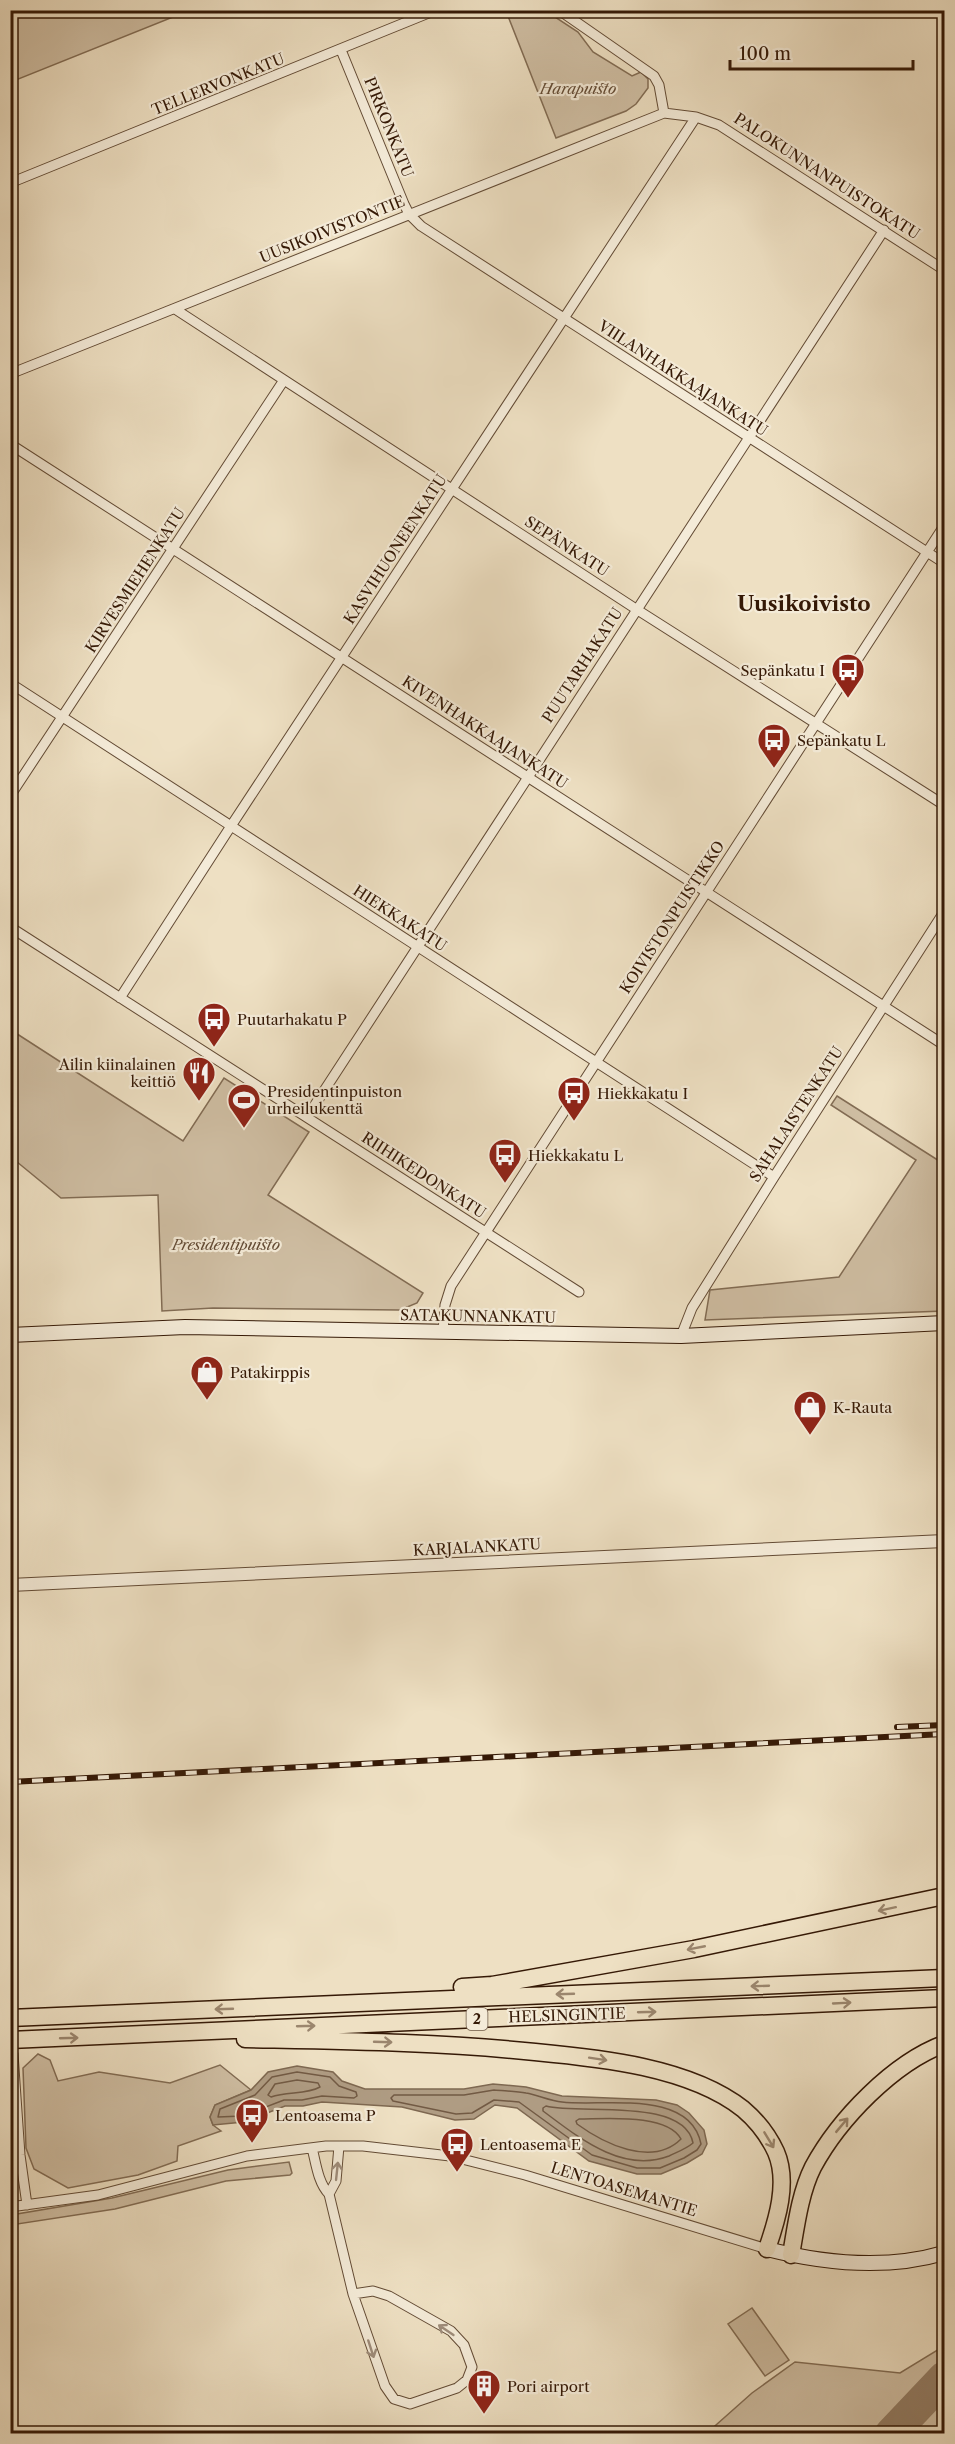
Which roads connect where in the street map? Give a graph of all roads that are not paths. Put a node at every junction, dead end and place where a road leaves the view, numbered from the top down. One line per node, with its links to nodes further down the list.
1 (436, 10): 3 (street, TELLERVONKATU)
2 (559, 10): 4 (street)
3 (341, 50): 6 (street, TELLERVONKATU); 7 (street, PIRKONKATU)
4 (664, 113): 5 (street, PALOKUNNANPUISTOKATU); 7 (street, UUSIKOIVISTONTIE)
5 (696, 117): 8 (street, PALOKUNNANPUISTOKATU); 11 (street, KASVIHUONEENKATU)
6 (10, 183)
7 (409, 214): 10 (street, UUSIKOIVISTONTIE); 11 (street, VIILANHAKKAAJANKATU)
8 (884, 230): 9 (street, PALOKUNNANPUISTOKATU); 14 (street, PUUTARHAKATU)
9 (945, 270)
10 (175, 309): 12 (street, UUSIKOIVISTONTIE); 13 (street, SEPÄNKATU)
11 (564, 320): 14 (street, VIILANHAKKAAJANKATU); 16 (street, KASVIHUONEENKATU)
12 (10, 374)
13 (284, 380): 16 (street, SEPÄNKATU); 18 (street, KIRVESMIEHENKATU)
14 (749, 438): 19 (street, VIILANHAKKAAJANKATU); 21 (street, PUUTARHAKATU)
15 (10, 444): 18 (street, KIVENHAKKAAJANKATU)
16 (453, 489): 21 (street, SEPÄNKATU); 22 (street, KASVIHUONEENKATU)
17 (945, 526): 19 (street, KOIVISTONPUISTIKKO)
18 (173, 549): 22 (street, KIVENHAKKAAJANKATU); 24 (street, KIRVESMIEHENKATU)
19 (927, 553): 20 (street, VIILANHAKKAAJANKATU); 25 (street, KOIVISTONPUISTIKKO)
20 (945, 563)
21 (636, 609): 25 (street, SEPÄNKATU); 26 (street, PUUTARHAKATU)
22 (342, 658): 26 (street, KIVENHAKKAAJANKATU); 29 (street, KASVIHUONEENKATU)
23 (10, 683): 24 (street, HIEKKAKATU)
24 (63, 717): 27 (street, KIRVESMIEHENKATU); 29 (street, HIEKKAKATU)
25 (817, 723): 28 (street, SEPÄNKATU); 30 (street, KOIVISTONPUISTIKKO)
26 (527, 777): 30 (street, KIVENHAKKAAJANKATU); 33 (street, PUUTARHAKATU)
27 (10, 796)
28 (945, 805)
29 (231, 826): 33 (street, HIEKKAKATU); 34 (street, KASVIHUONEENKATU)
30 (706, 891): 35 (street, KIVENHAKKAAJANKATU); 37 (street, KOIVISTONPUISTIKKO)
31 (945, 912): 35 (street, SAHALAISTENKATU)
32 (10, 927): 34 (street, RIIHIKEDONKATU)
33 (417, 948): 37 (street, HIEKKAKATU); 38 (street, PUUTARHAKATU)
34 (120, 998): 38 (street, RIIHIKEDONKATU)
35 (883, 1006): 36 (street, KIVENHAKKAAJANKATU); 39 (street, SAHALAISTENKATU)
36 (945, 1045)
37 (597, 1061): 39 (street, HIEKKAKATU); 40 (street, KOIVISTONPUISTIKKO)
38 (307, 1117): 40 (street, RIIHIKEDONKATU)
39 (774, 1177): 45 (street, SAHALAISTENKATU)
40 (485, 1233): 41 (street, RIIHIKEDONKATU); 43 (street, KOIVISTONPUISTIKKO)
41 (579, 1292)
42 (945, 1323): 45 (main road, SATAKUNNANKATU)
43 (443, 1332): 44 (main road, SATAKUNNANKATU); 45 (main road, SATAKUNNANKATU)
44 (10, 1335)
45 (681, 1336)
46 (945, 1541): 47 (street, KARJALANKATU)
47 (10, 1585)
48 (945, 1896): 51 (highway, one-way to 51)
49 (945, 1978): 51 (highway, HELSINGINTIE / 2, one-way to 51)
50 (945, 1998): 53 (highway, HELSINGINTIE / 2, one-way to 50)
51 (366, 2001): 52 (highway, HELSINGINTIE / 2, one-way to 52)
52 (10, 2018)
53 (115, 2036): 55 (highway, HELSINGINTIE / 2, one-way to 53); 61 (highway, one-way to 61)
54 (945, 2044): 63 (highway, one-way to 54)
55 (12, 2047): 59 (street)
56 (339, 2146): 57 (street, LENTOASEMANTIE); 58 (street, one-way to 56); 61 (street, LENTOASEMANTIE)
57 (312, 2148): 58 (street); 59 (street, LENTOASEMANTIE)
58 (329, 2194): 64 (street)
59 (27, 2205): 60 (street, LENTOASEMANTIE)
60 (10, 2207)
61 (767, 2249): 63 (main road, LENTOASEMANTIE)
62 (945, 2253): 63 (main road, LENTOASEMANTIE)
63 (791, 2255)
64 (352, 2294): 64 (street, one-way to 64)

